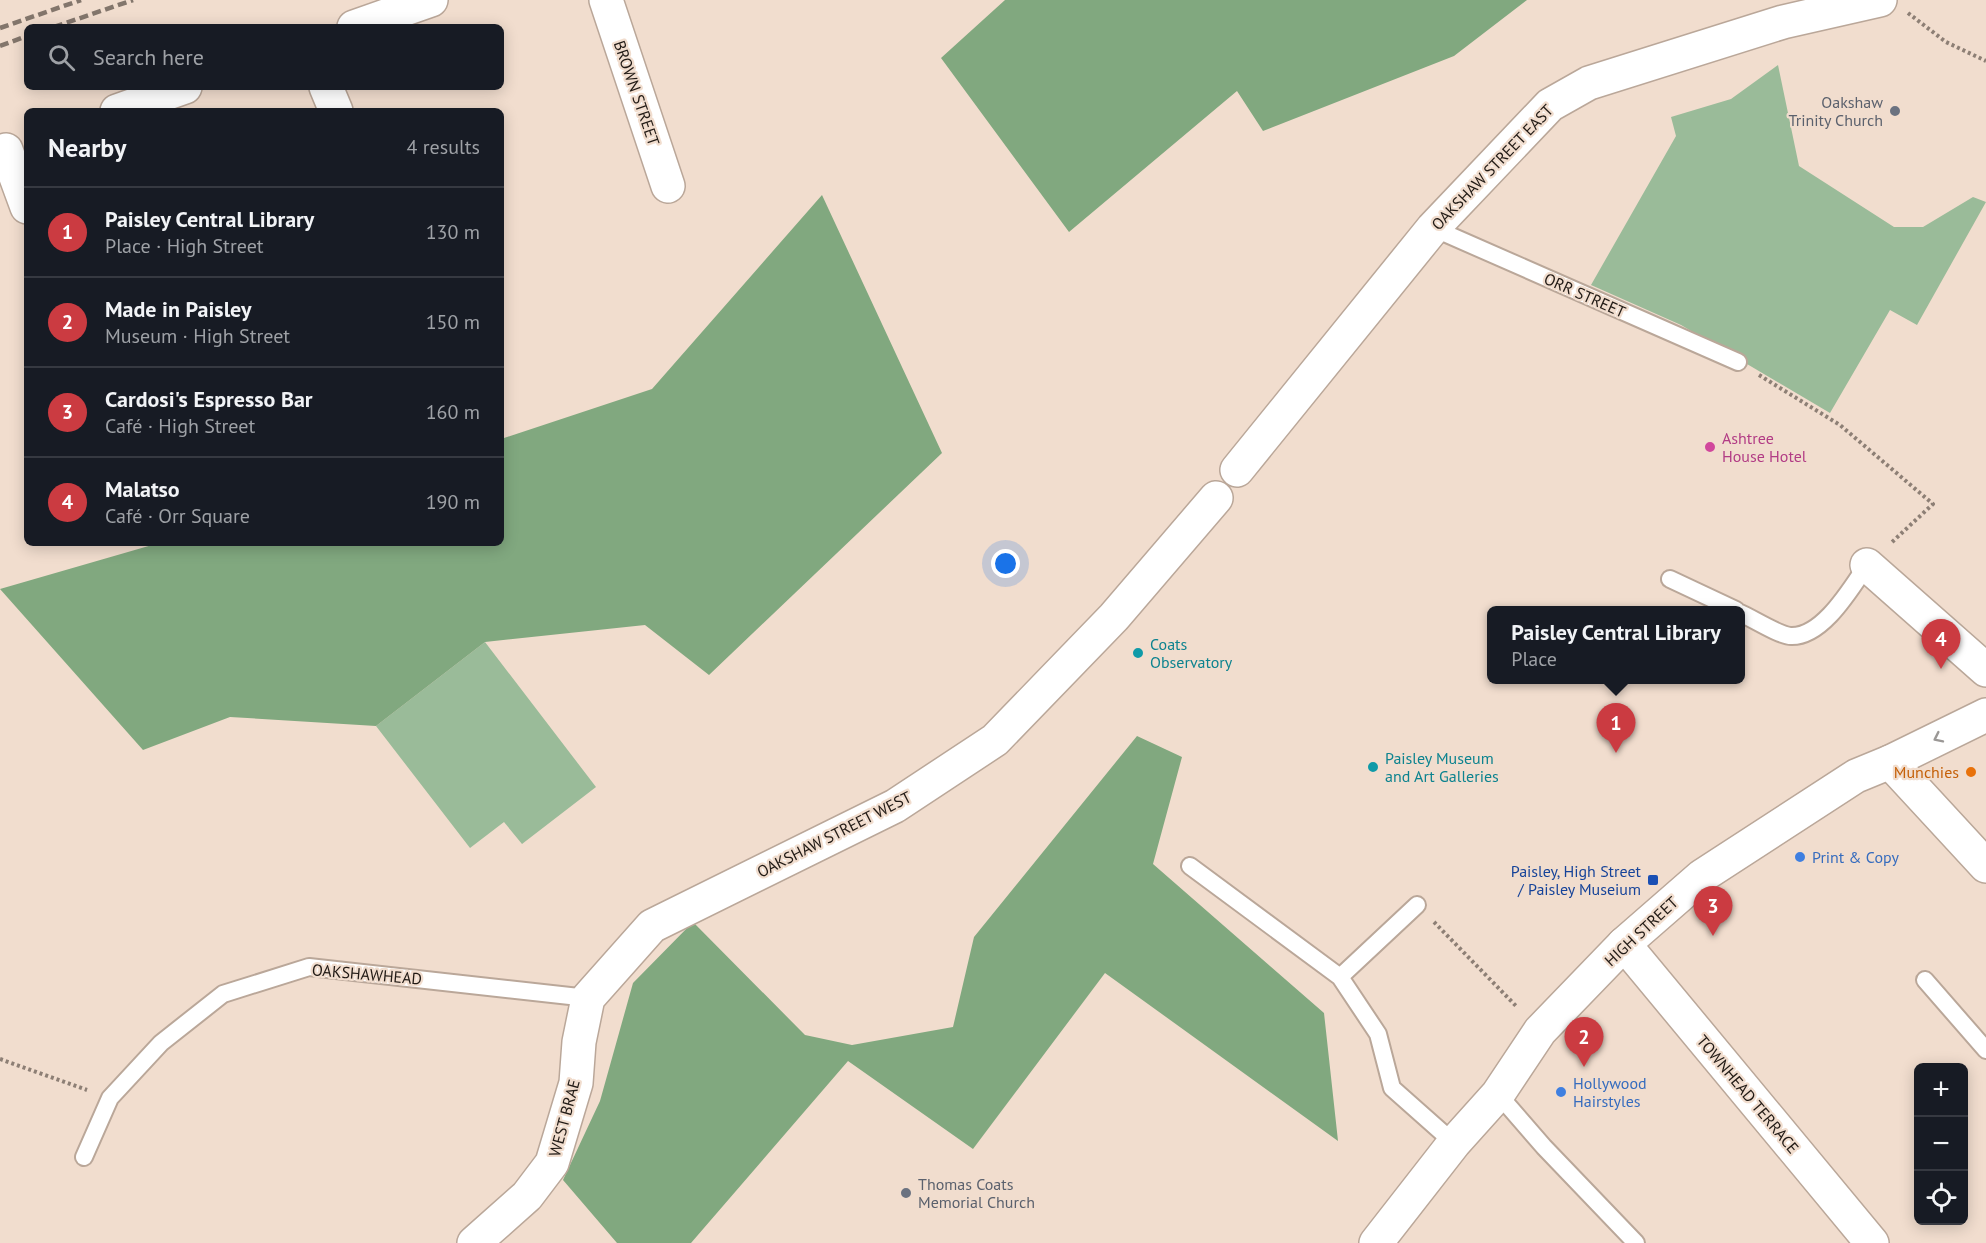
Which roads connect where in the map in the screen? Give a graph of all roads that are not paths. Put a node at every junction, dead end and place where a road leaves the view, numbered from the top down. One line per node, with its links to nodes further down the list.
1 (431, 0): 4 (street)
2 (606, 0): 10 (street, BROWN STREET)
3 (1891, 3): 12 (street, OAKSHAW STREET EAST)
4 (363, 24)
5 (176, 90): 7 (street)
6 (327, 90): 8 (street)
7 (126, 108)
8 (335, 108)
9 (11, 149): 11 (street)
10 (668, 186)
11 (24, 196)
12 (1433, 228): 13 (lane, ORR STREET); 14 (street, OAKSHAW STREET EAST)
13 (1738, 362)
14 (1237, 470)
15 (1216, 498): 29 (street, OAKSHAW STREET WEST)
16 (1867, 566): 19 (lane); 20 (street)
17 (1670, 579): 18 (lane)
18 (1727, 606)
19 (1745, 615)
20 (1986, 670)
21 (1986, 715): 22 (street, HIGH STREET, one-way to 22)
22 (1890, 762): 24 (street); 26 (street, HIGH STREET)
23 (1190, 866): 27 (lane)
24 (1986, 866)
25 (1417, 905): 27 (lane)
26 (1624, 944): 31 (street, HIGH STREET); 37 (street, TOWNHEAD TERRACE)
27 (1340, 977): 32 (lane)
28 (1925, 980): 30 (lane)
29 (588, 998): 33 (lane, OAKSHAWHEAD); 34 (street, WEST BRAE)
30 (1986, 1050)
31 (1498, 1094): 32 (street, HIGH STREET); 36 (lane)
32 (1454, 1143): 35 (street, HIGH STREET)
33 (84, 1157)
34 (474, 1243)
35 (1376, 1243)
36 (1636, 1243)
37 (1872, 1243)

